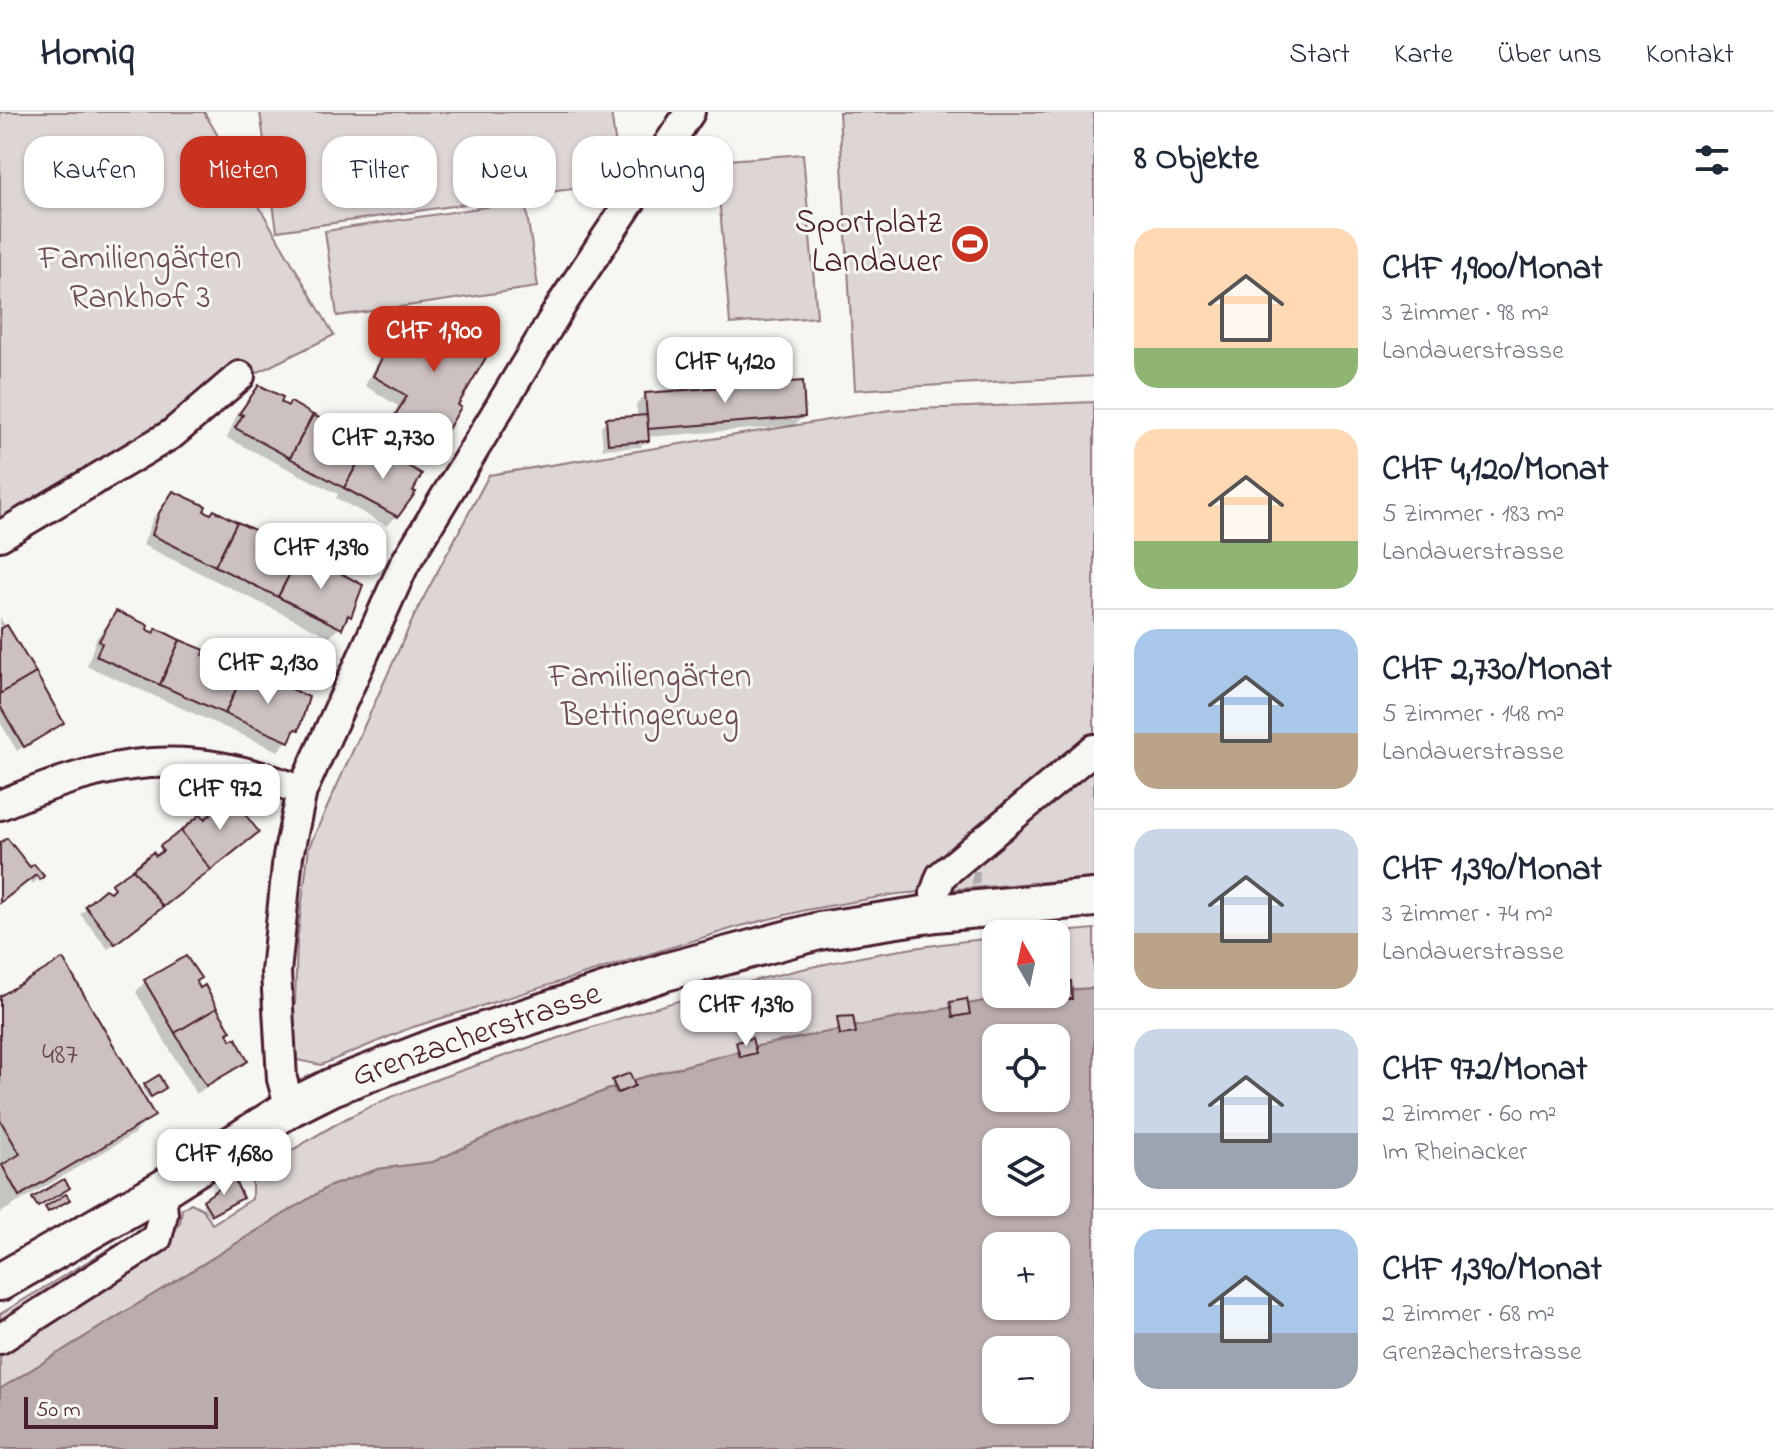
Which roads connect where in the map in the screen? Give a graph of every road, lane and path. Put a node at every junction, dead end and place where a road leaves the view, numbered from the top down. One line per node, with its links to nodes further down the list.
1 (690, 112): 5 (street)
2 (240, 376): 3 (street)
3 (0, 536)
4 (1094, 749): 8 (street)
5 (302, 791): 6 (street); 9 (street)
6 (0, 805)
7 (1094, 898): 8 (main road, Grenzacherstrasse)
8 (936, 913): 9 (main road, Grenzacherstrasse)
9 (290, 1108): 10 (main road, Grenzacherstrasse)
10 (161, 1190): 11 (main road, Grenzacherstrasse); 12 (street)
11 (0, 1282)
12 (0, 1339)

